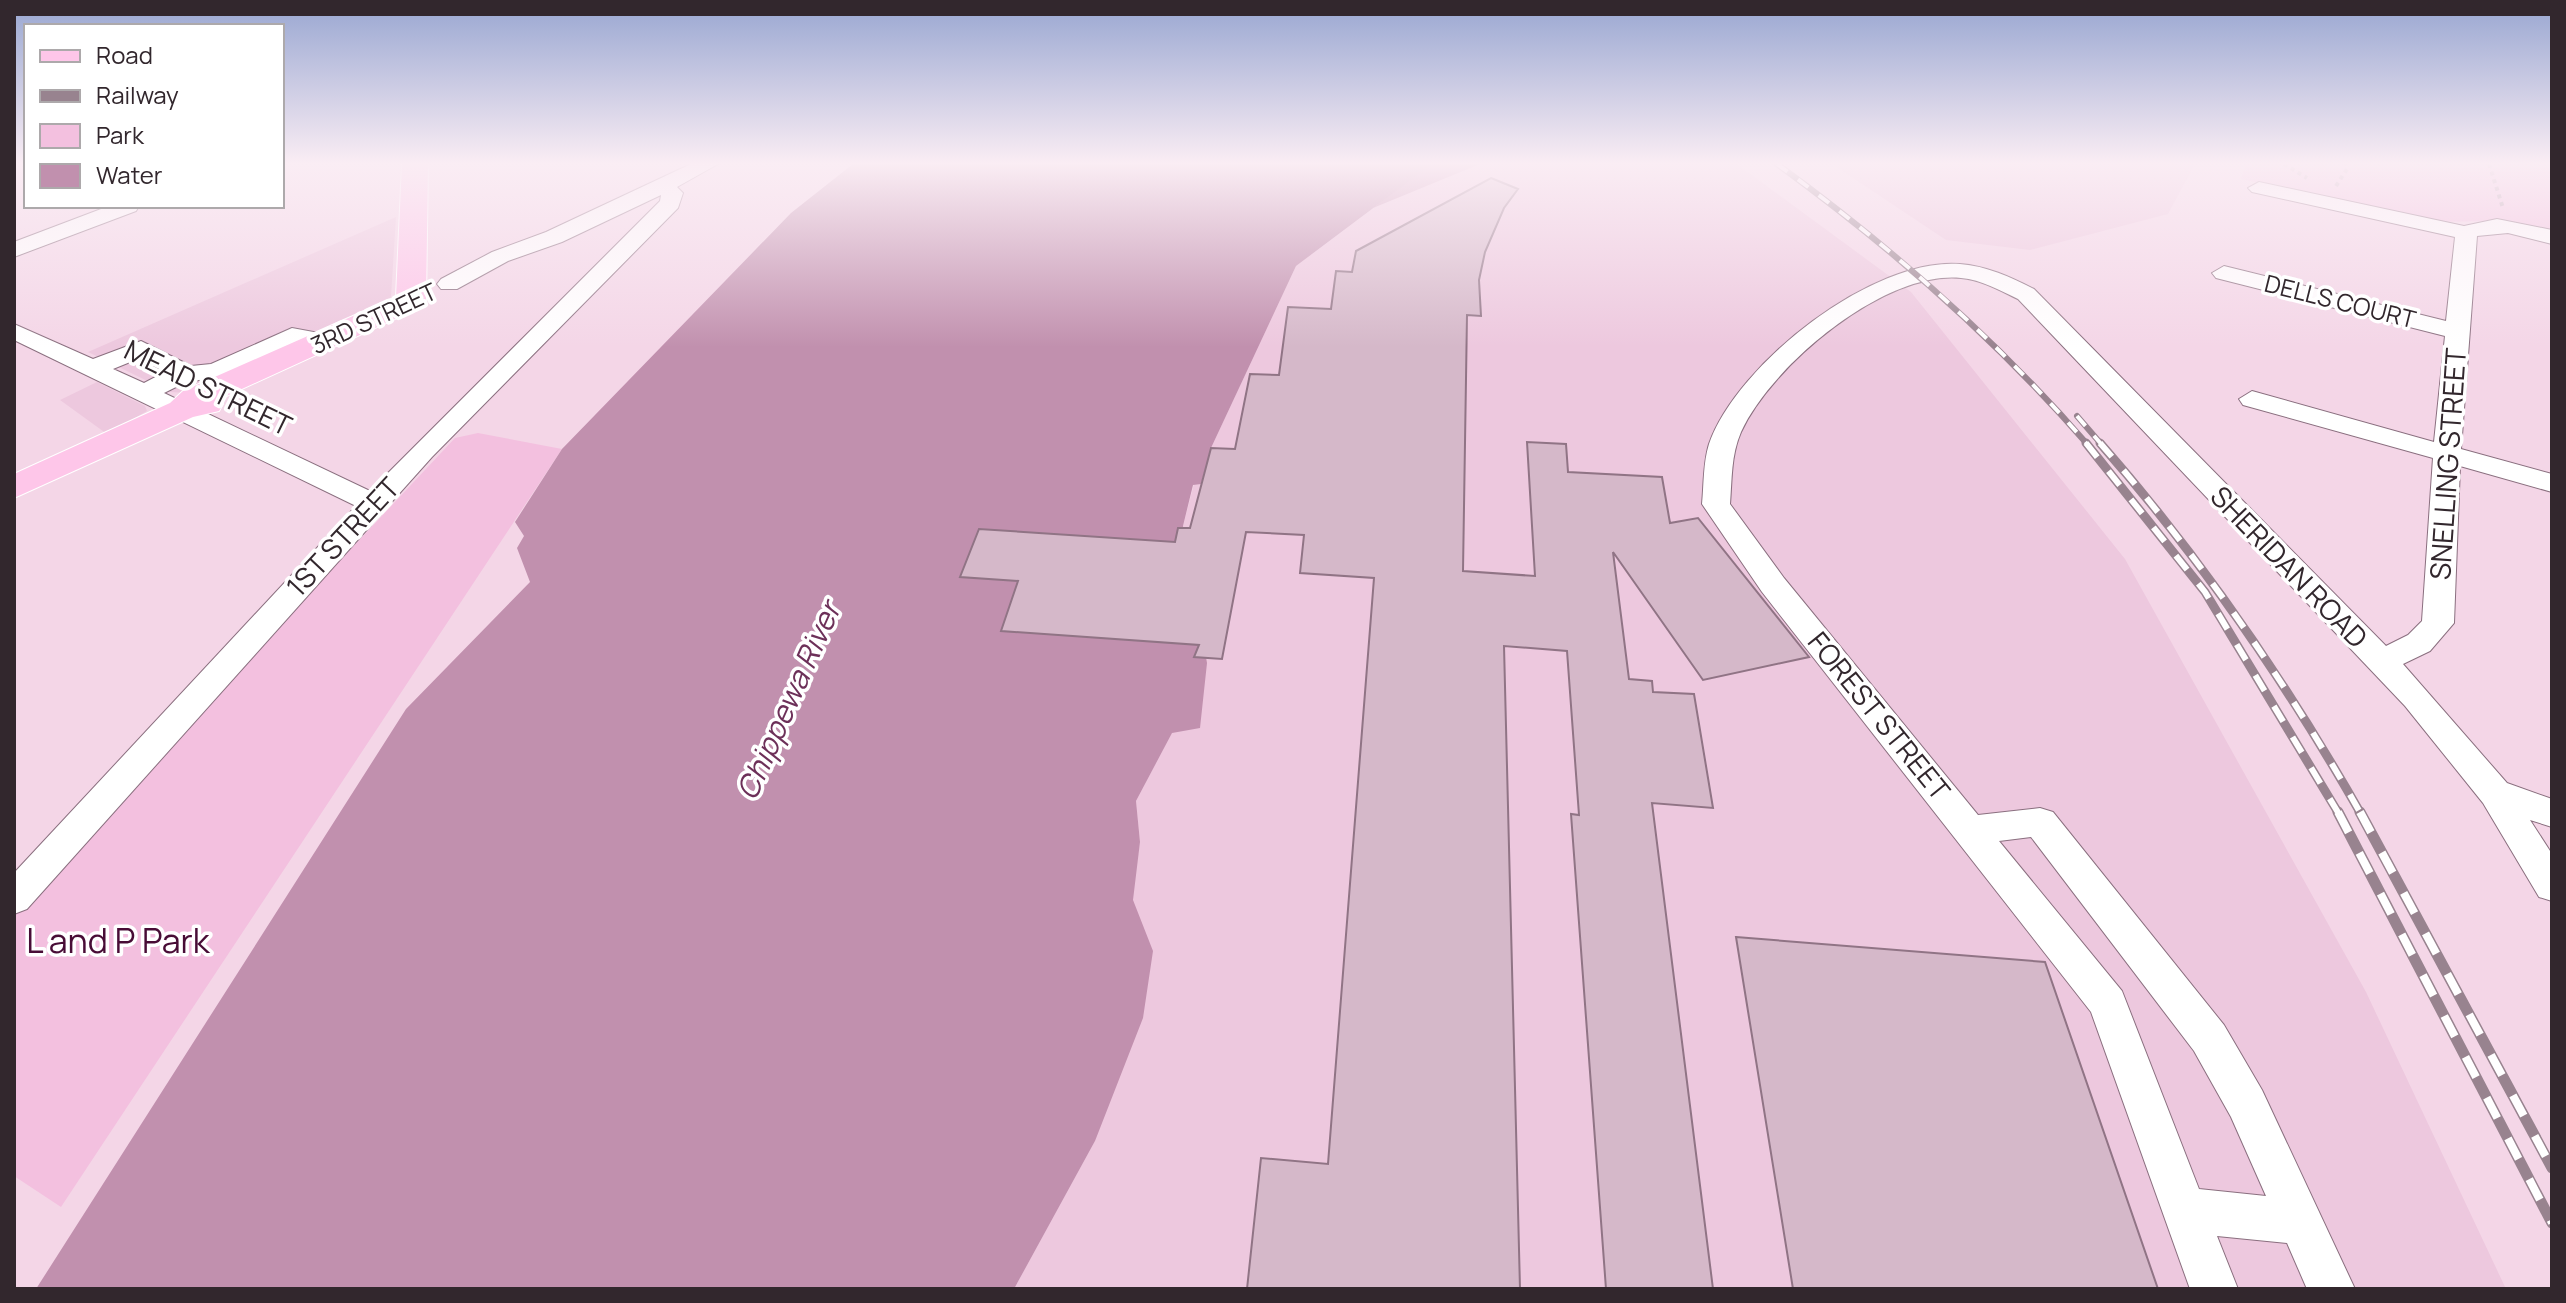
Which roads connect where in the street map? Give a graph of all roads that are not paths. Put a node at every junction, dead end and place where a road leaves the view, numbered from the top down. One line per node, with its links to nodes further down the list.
1 (79, 225): 8 (street)
2 (413, 225): 11 (main road)
3 (580, 225): 11 (street, 3RD STREET)
4 (648, 225): 23 (street, 1ST STREET)
5 (2428, 225): 6 (street)
6 (2466, 233): 7 (street); 13 (street, SNELLING STREET)
7 (2552, 237)
8 (14, 250)
9 (2224, 273): 13 (street, DELLS COURT)
10 (1995, 278): 24 (street, SHERIDAN ROAD); 27 (street, FOREST STREET)
11 (411, 301): 14 (main road, 3RD STREET)
12 (14, 331): 15 (street, MEAD STREET)
13 (2456, 331): 20 (street, SNELLING STREET)
14 (312, 347): 16 (street); 19 (main road, 3RD STREET)
15 (93, 368): 16 (street); 17 (street, MEAD STREET)
16 (186, 374): 17 (street)
17 (144, 393): 19 (street, MEAD STREET)
18 (2252, 399): 20 (street)
19 (182, 410): 22 (main road, 3RD STREET); 23 (street, MEAD STREET)
20 (2447, 453): 21 (street); 24 (street, SNELLING STREET)
21 (2552, 483)
22 (14, 487)
23 (373, 503): 29 (street, 1ST STREET)
24 (2379, 660): 25 (street, SHERIDAN ROAD)
25 (2495, 793): 26 (street); 28 (street, SHERIDAN ROAD)
26 (2552, 813)
27 (1970, 830): 30 (street, FOREST STREET); 31 (street)
28 (2552, 886)
29 (14, 898)
30 (2185, 1210): 31 (street); 32 (street, FOREST STREET)
31 (2300, 1222): 33 (street)
32 (2214, 1289)
33 (2331, 1289)

